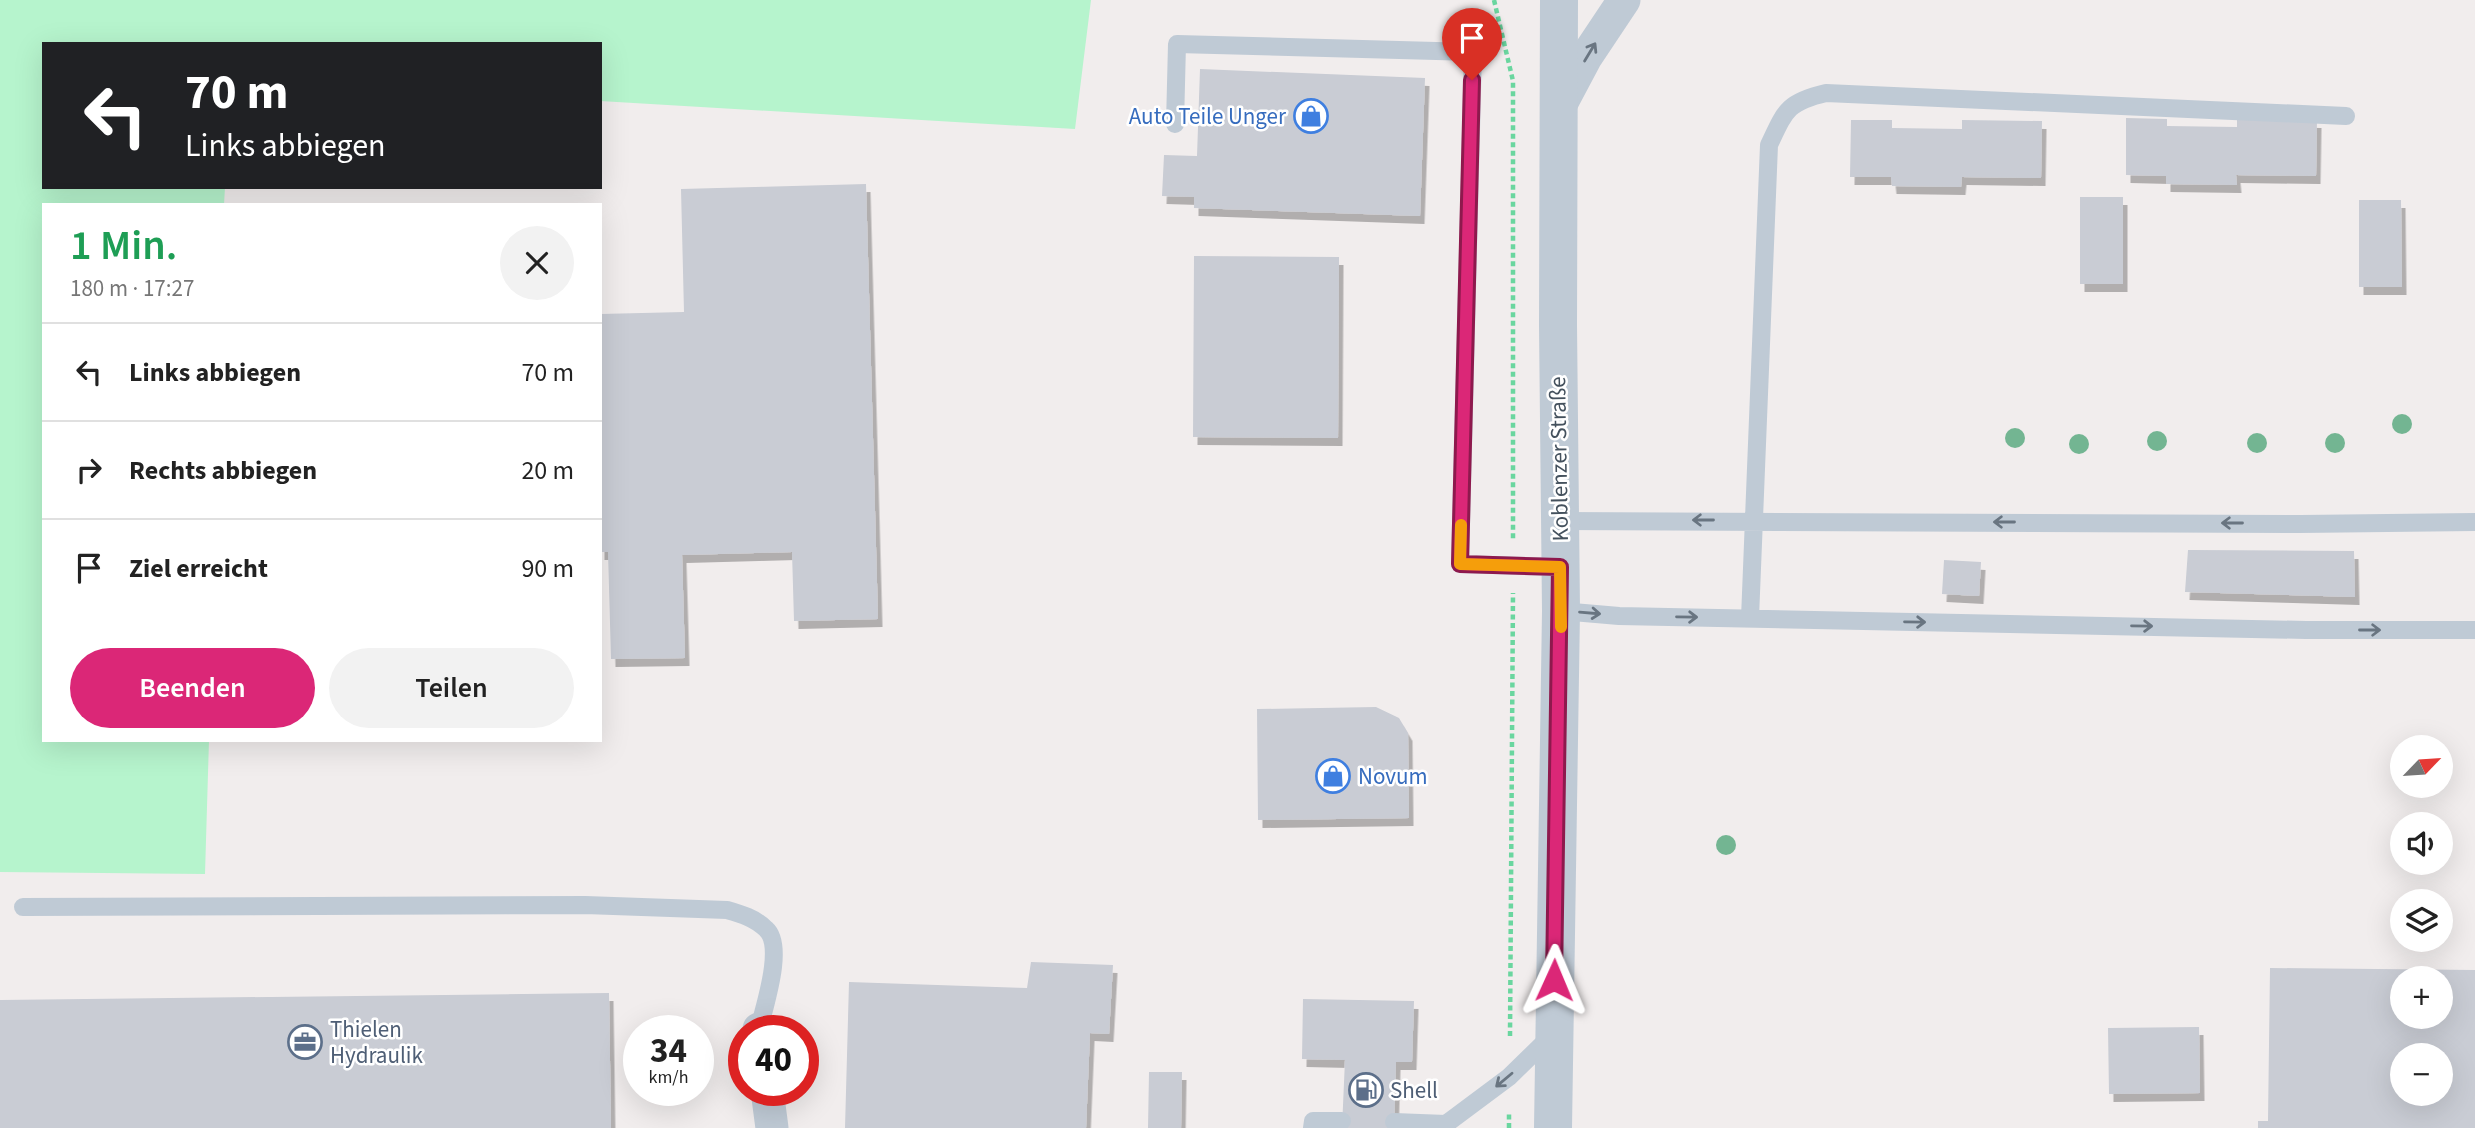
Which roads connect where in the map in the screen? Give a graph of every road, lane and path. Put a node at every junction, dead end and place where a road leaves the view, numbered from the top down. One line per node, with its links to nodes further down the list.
1 (1559, 0): 3 (street, Koblenzer Straße)
2 (1624, 0): 3 (street, one-way to 2)
3 (1560, 106): 6 (street, Koblenzer Straße)
4 (2346, 116): 7 (lane)
5 (1175, 124): 9 (lane)
6 (1560, 521): 7 (lane, one-way to 6); 9 (street, Koblenzer Straße)
7 (1752, 521): 8 (lane, one-way to 7); 11 (lane)
8 (2475, 522)
9 (1560, 567): 10 (street, Koblenzer Straße)
10 (1561, 611): 11 (lane, one-way to 11); 15 (street, Koblenzer Straße)
11 (1750, 618): 12 (lane, one-way to 12)
12 (2475, 630)
13 (23, 907): 14 (lane)
14 (762, 1015)
15 (1553, 1033): 19 (lane, one-way to 19); 22 (street, Koblenzer Straße)
16 (769, 1106): 20 (street)
17 (1342, 1121): 21 (lane)
18 (1394, 1122): 19 (lane)
19 (1446, 1126)
20 (772, 1128)
21 (1312, 1128)
22 (1553, 1128)

